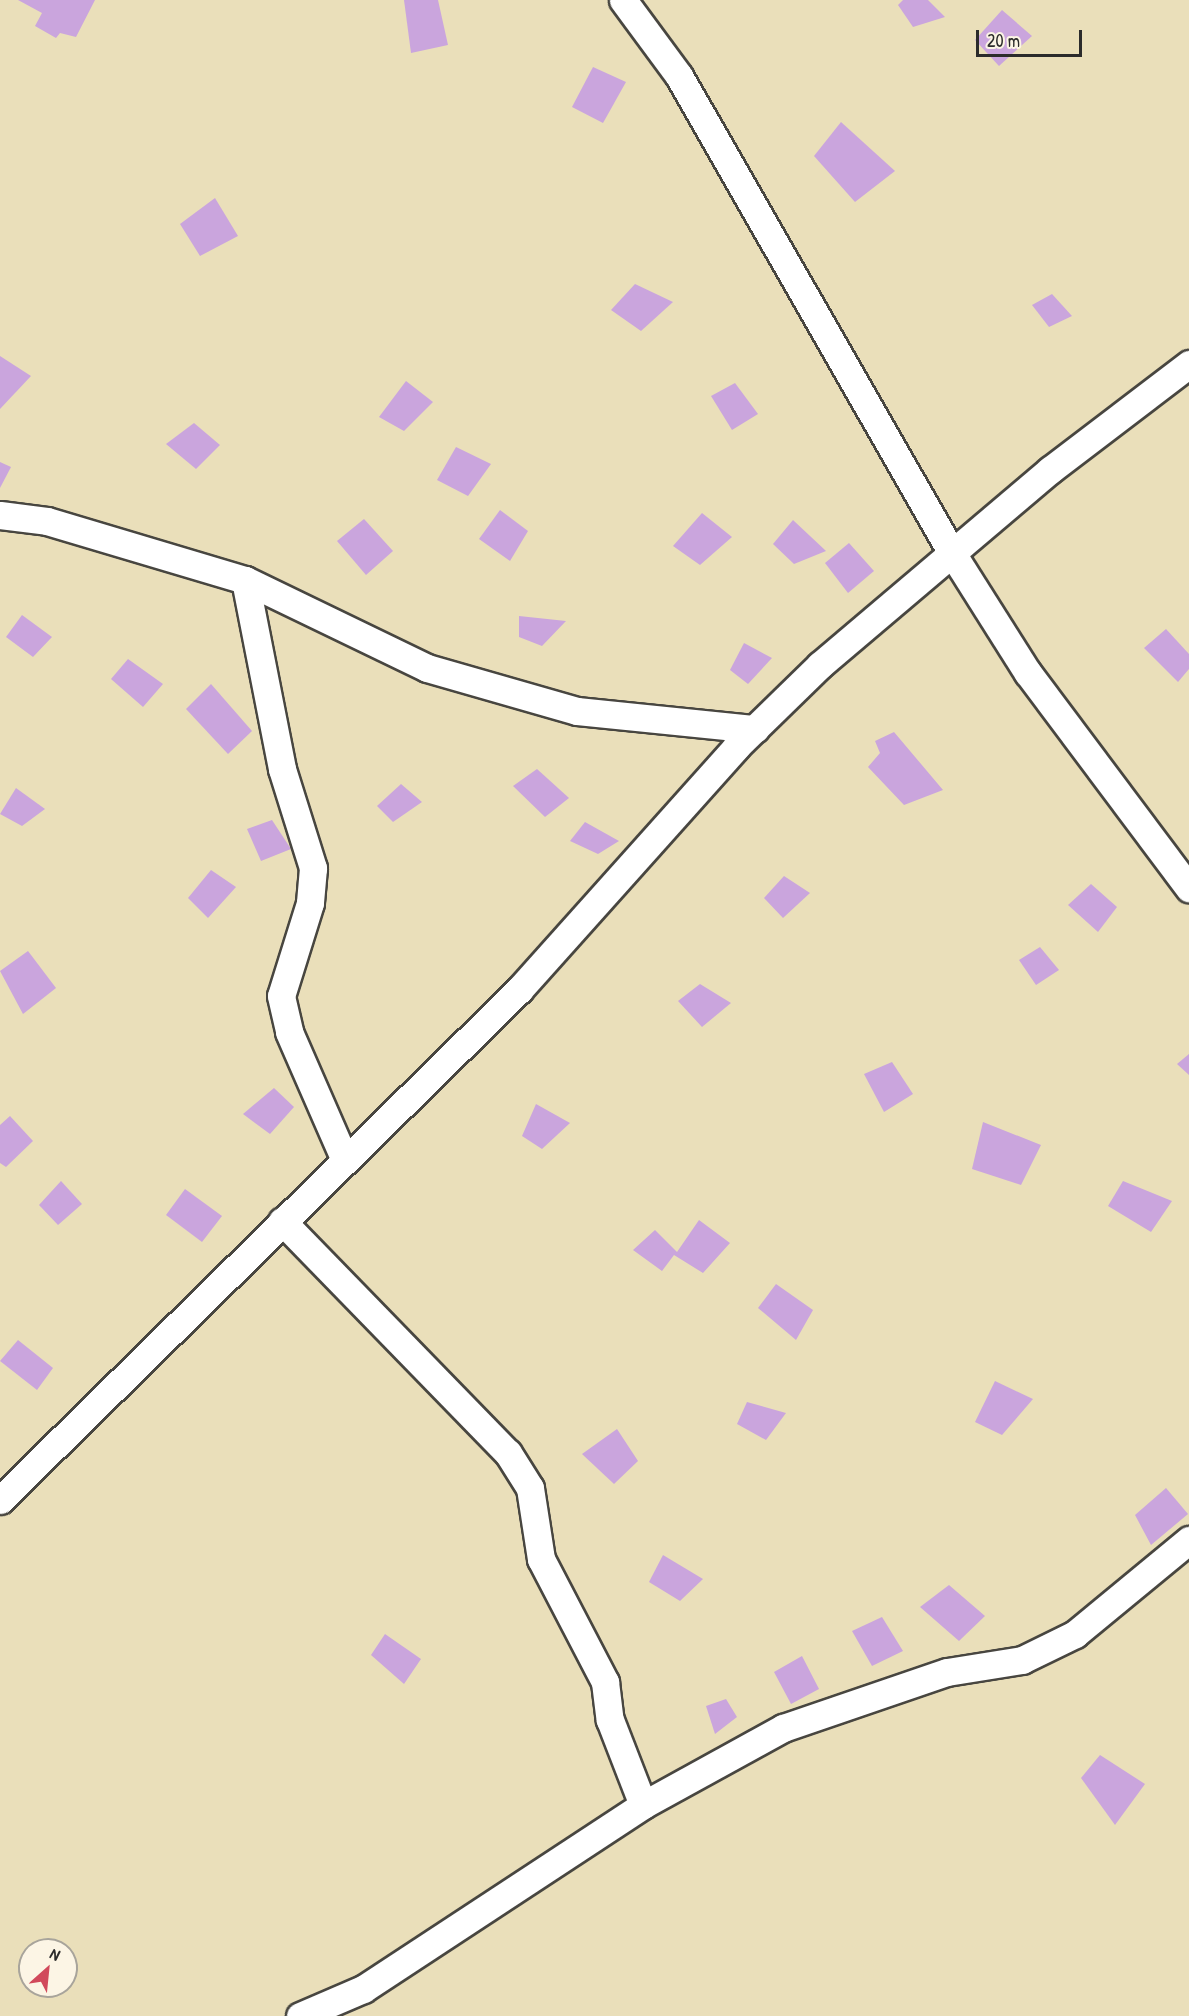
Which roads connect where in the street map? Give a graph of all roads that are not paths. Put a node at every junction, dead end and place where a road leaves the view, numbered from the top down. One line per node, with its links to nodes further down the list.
1 (623, 0): 4 (street)
2 (1189, 364): 4 (street)
3 (0, 515): 5 (street)
4 (952, 554): 6 (street); 7 (street)
5 (245, 580): 6 (street); 8 (street)
6 (755, 729): 8 (street)
7 (1189, 888)
8 (345, 1160): 9 (street)
9 (282, 1221): 10 (street); 12 (street)
10 (0, 1500)
11 (1189, 1540): 12 (street)
12 (644, 1805): 13 (street)
13 (300, 2016)

